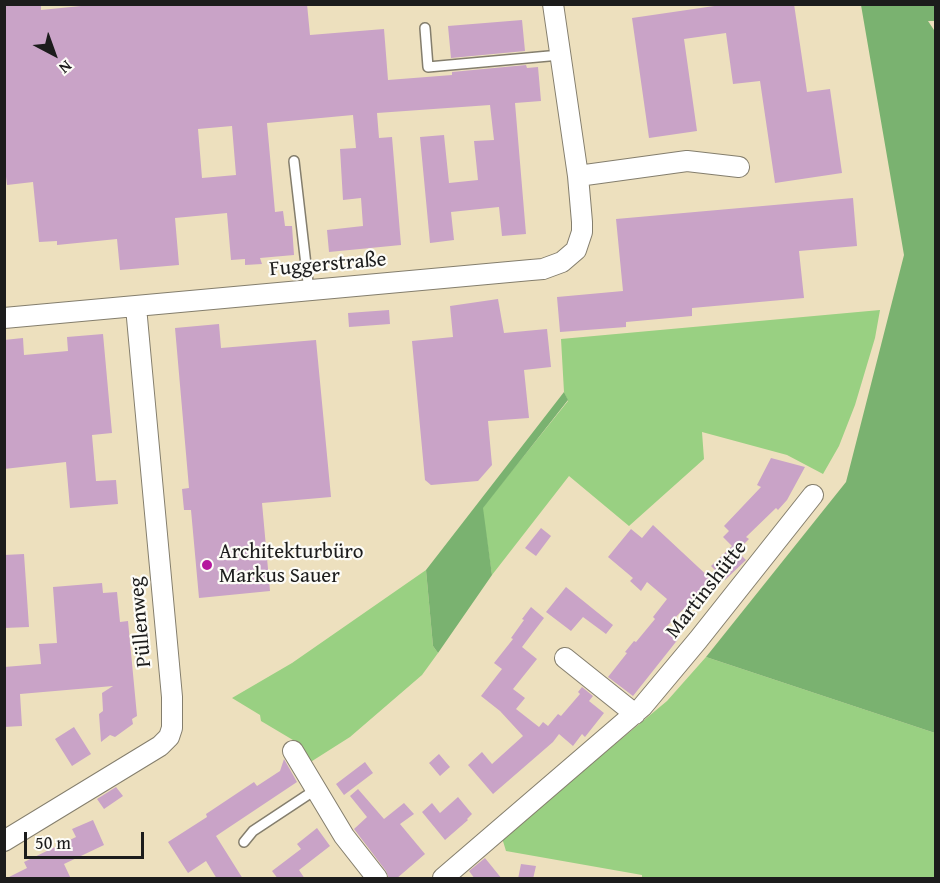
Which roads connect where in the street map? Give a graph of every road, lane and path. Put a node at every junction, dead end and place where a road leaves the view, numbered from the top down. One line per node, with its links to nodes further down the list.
1 (553, 4): 3 (street, Fuggerstraße)
2 (425, 28): 3 (lane)
3 (560, 56): 6 (street, Fuggerstraße)
4 (294, 161): 7 (lane)
5 (739, 167): 6 (street)
6 (578, 176): 7 (street, Fuggerstraße)
7 (309, 291): 8 (street, Fuggerstraße)
8 (136, 307): 9 (street, Fuggerstraße); 15 (street, Püllenweg)
9 (4, 318)
10 (813, 495): 12 (street, Martinshütte)
11 (565, 658): 12 (street)
12 (635, 714): 18 (street, Martinshütte)
13 (293, 751): 14 (street)
14 (315, 790): 16 (lane); 17 (street)
15 (4, 841)
16 (244, 842)
17 (377, 879)
18 (443, 879)

